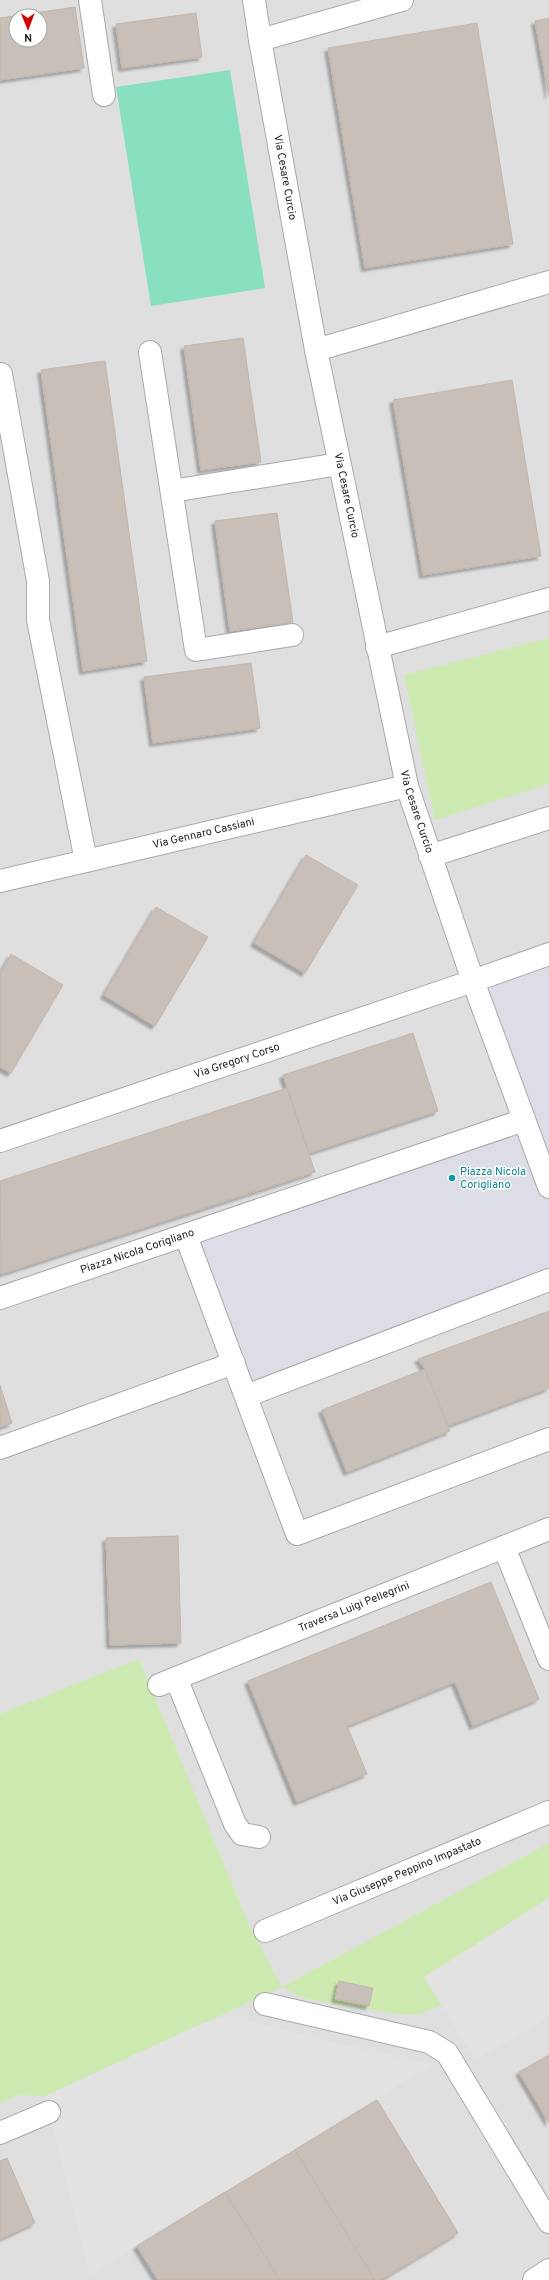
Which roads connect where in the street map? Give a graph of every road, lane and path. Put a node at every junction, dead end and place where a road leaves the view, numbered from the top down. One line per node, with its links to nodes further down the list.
1 (90, 0): 5 (street)
2 (254, 0): 4 (street, Via Cesare Curcio)
3 (402, 0): 4 (street)
4 (260, 40): 7 (street, Via Cesare Curcio)
5 (104, 95)
6 (549, 282): 7 (street)
7 (316, 350): 10 (street, Via Cesare Curcio)
8 (150, 352): 11 (street)
9 (1, 374): 18 (street)
10 (339, 464): 11 (street); 14 (street, Via Cesare Curcio)
11 (172, 491): 13 (street)
12 (549, 599): 14 (street)
13 (292, 635)
14 (377, 647): 15 (street, Via Cesare Curcio)
15 (406, 786): 17 (street, Via Cesare Curcio); 18 (street, Via Gennaro Cassiani)
16 (549, 818): 17 (street)
17 (430, 856): 21 (street, Via Cesare Curcio)
18 (86, 861): 19 (street, Via Gennaro Cassiani)
19 (0, 881)
20 (549, 954): 21 (street)
21 (473, 981): 22 (street); 23 (street, Via Gregory Corso)
22 (524, 1120): 24 (street); 25 (street, Piazza Nicola Corigliano)
23 (0, 1141)
24 (549, 1188)
25 (186, 1236): 27 (street, Piazza Nicola Corigliano); 28 (street)
26 (549, 1280): 29 (street)
27 (0, 1298)
28 (234, 1363): 29 (street); 31 (street)
29 (246, 1396): 30 (street)
30 (549, 1439)
31 (0, 1448)
32 (549, 1529): 33 (street, Traversa Luigi Pellegrini)
33 (504, 1547): 34 (street); 36 (street, Traversa Luigi Pellegrini)
34 (549, 1659)
35 (549, 1812): 37 (street, Via Giuseppe Peppino Impastato)
36 (259, 1837)
37 (264, 1931)
38 (265, 2004): 41 (street)
39 (49, 2112): 40 (street)
40 (0, 2133)
41 (549, 2222)
42 (549, 2270): 43 (street)
43 (534, 2280)

